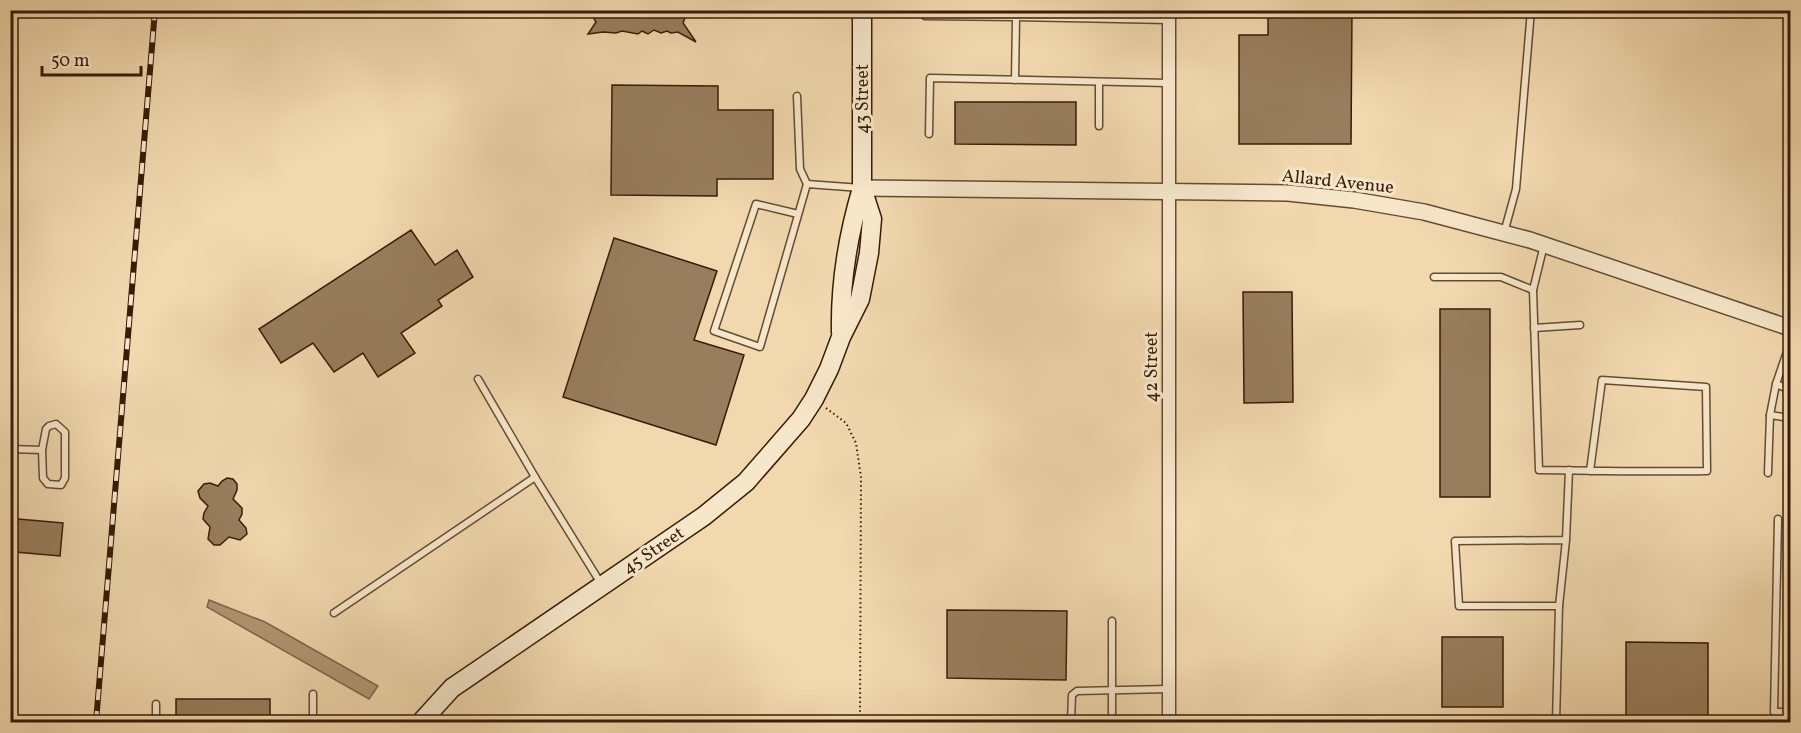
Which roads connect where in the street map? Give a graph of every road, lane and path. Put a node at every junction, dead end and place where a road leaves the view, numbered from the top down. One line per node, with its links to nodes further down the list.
1 (862, 10): 14 (main road, 43 Street)
2 (1531, 10): 17 (lane)
3 (1101, 14): 4 (lane); 6 (lane)
4 (1169, 15): 9 (street, 42 Street)
5 (925, 16): 6 (lane)
6 (1016, 17): 7 (lane)
7 (1015, 80): 8 (lane); 12 (lane)
8 (1099, 82): 9 (lane); 11 (lane)
9 (1169, 83): 15 (street, 42 Street)
10 (797, 96): 13 (lane)
11 (1099, 126)
12 (929, 134)
13 (807, 184): 14 (lane); 16 (lane)
14 (862, 188): 15 (street, Allard Avenue); 28 (main road, 45 Street)
15 (1168, 191): 17 (street, Allard Avenue); 43 (street, 42 Street)
16 (798, 214): 16 (lane)
17 (1504, 233): 18 (street, Allard Avenue)
18 (1544, 244): 20 (lane); 23 (street, Allard Avenue)
19 (1434, 277): 20 (lane)
20 (1533, 290): 22 (lane)
21 (1580, 325): 22 (lane)
22 (1534, 327): 33 (lane)
23 (1791, 328)
24 (1791, 343): 26 (lane)
25 (478, 379): 36 (lane)
26 (1776, 384): 27 (lane); 29 (lane)
27 (1791, 390)
28 (814, 399): 39 (main road, 45 Street); 51 (path)
29 (1770, 415): 30 (lane); 35 (lane)
30 (1791, 418)
31 (10, 449): 32 (lane)
32 (42, 450): 32 (lane)
33 (1569, 470): 34 (lane); 38 (lane)
34 (1590, 471): 34 (lane)
35 (1768, 474)
36 (535, 477): 39 (lane); 41 (lane)
37 (1778, 519): 47 (lane)
38 (1566, 540): 40 (lane); 40 (lane)
39 (602, 585): 50 (main road, 45 Street)
40 (1559, 606): 55 (lane)
41 (334, 613)
42 (1112, 621): 44 (lane)
43 (1169, 689): 44 (lane); 54 (street, 42 Street)
44 (1112, 690): 52 (lane); 53 (lane)
45 (313, 694): 49 (lane)
46 (156, 704): 48 (lane)
47 (1791, 712)
48 (156, 723)
49 (313, 723)
50 (421, 723)
51 (860, 723)
52 (1071, 723)
53 (1112, 723)
54 (1169, 723)
55 (1556, 723)

